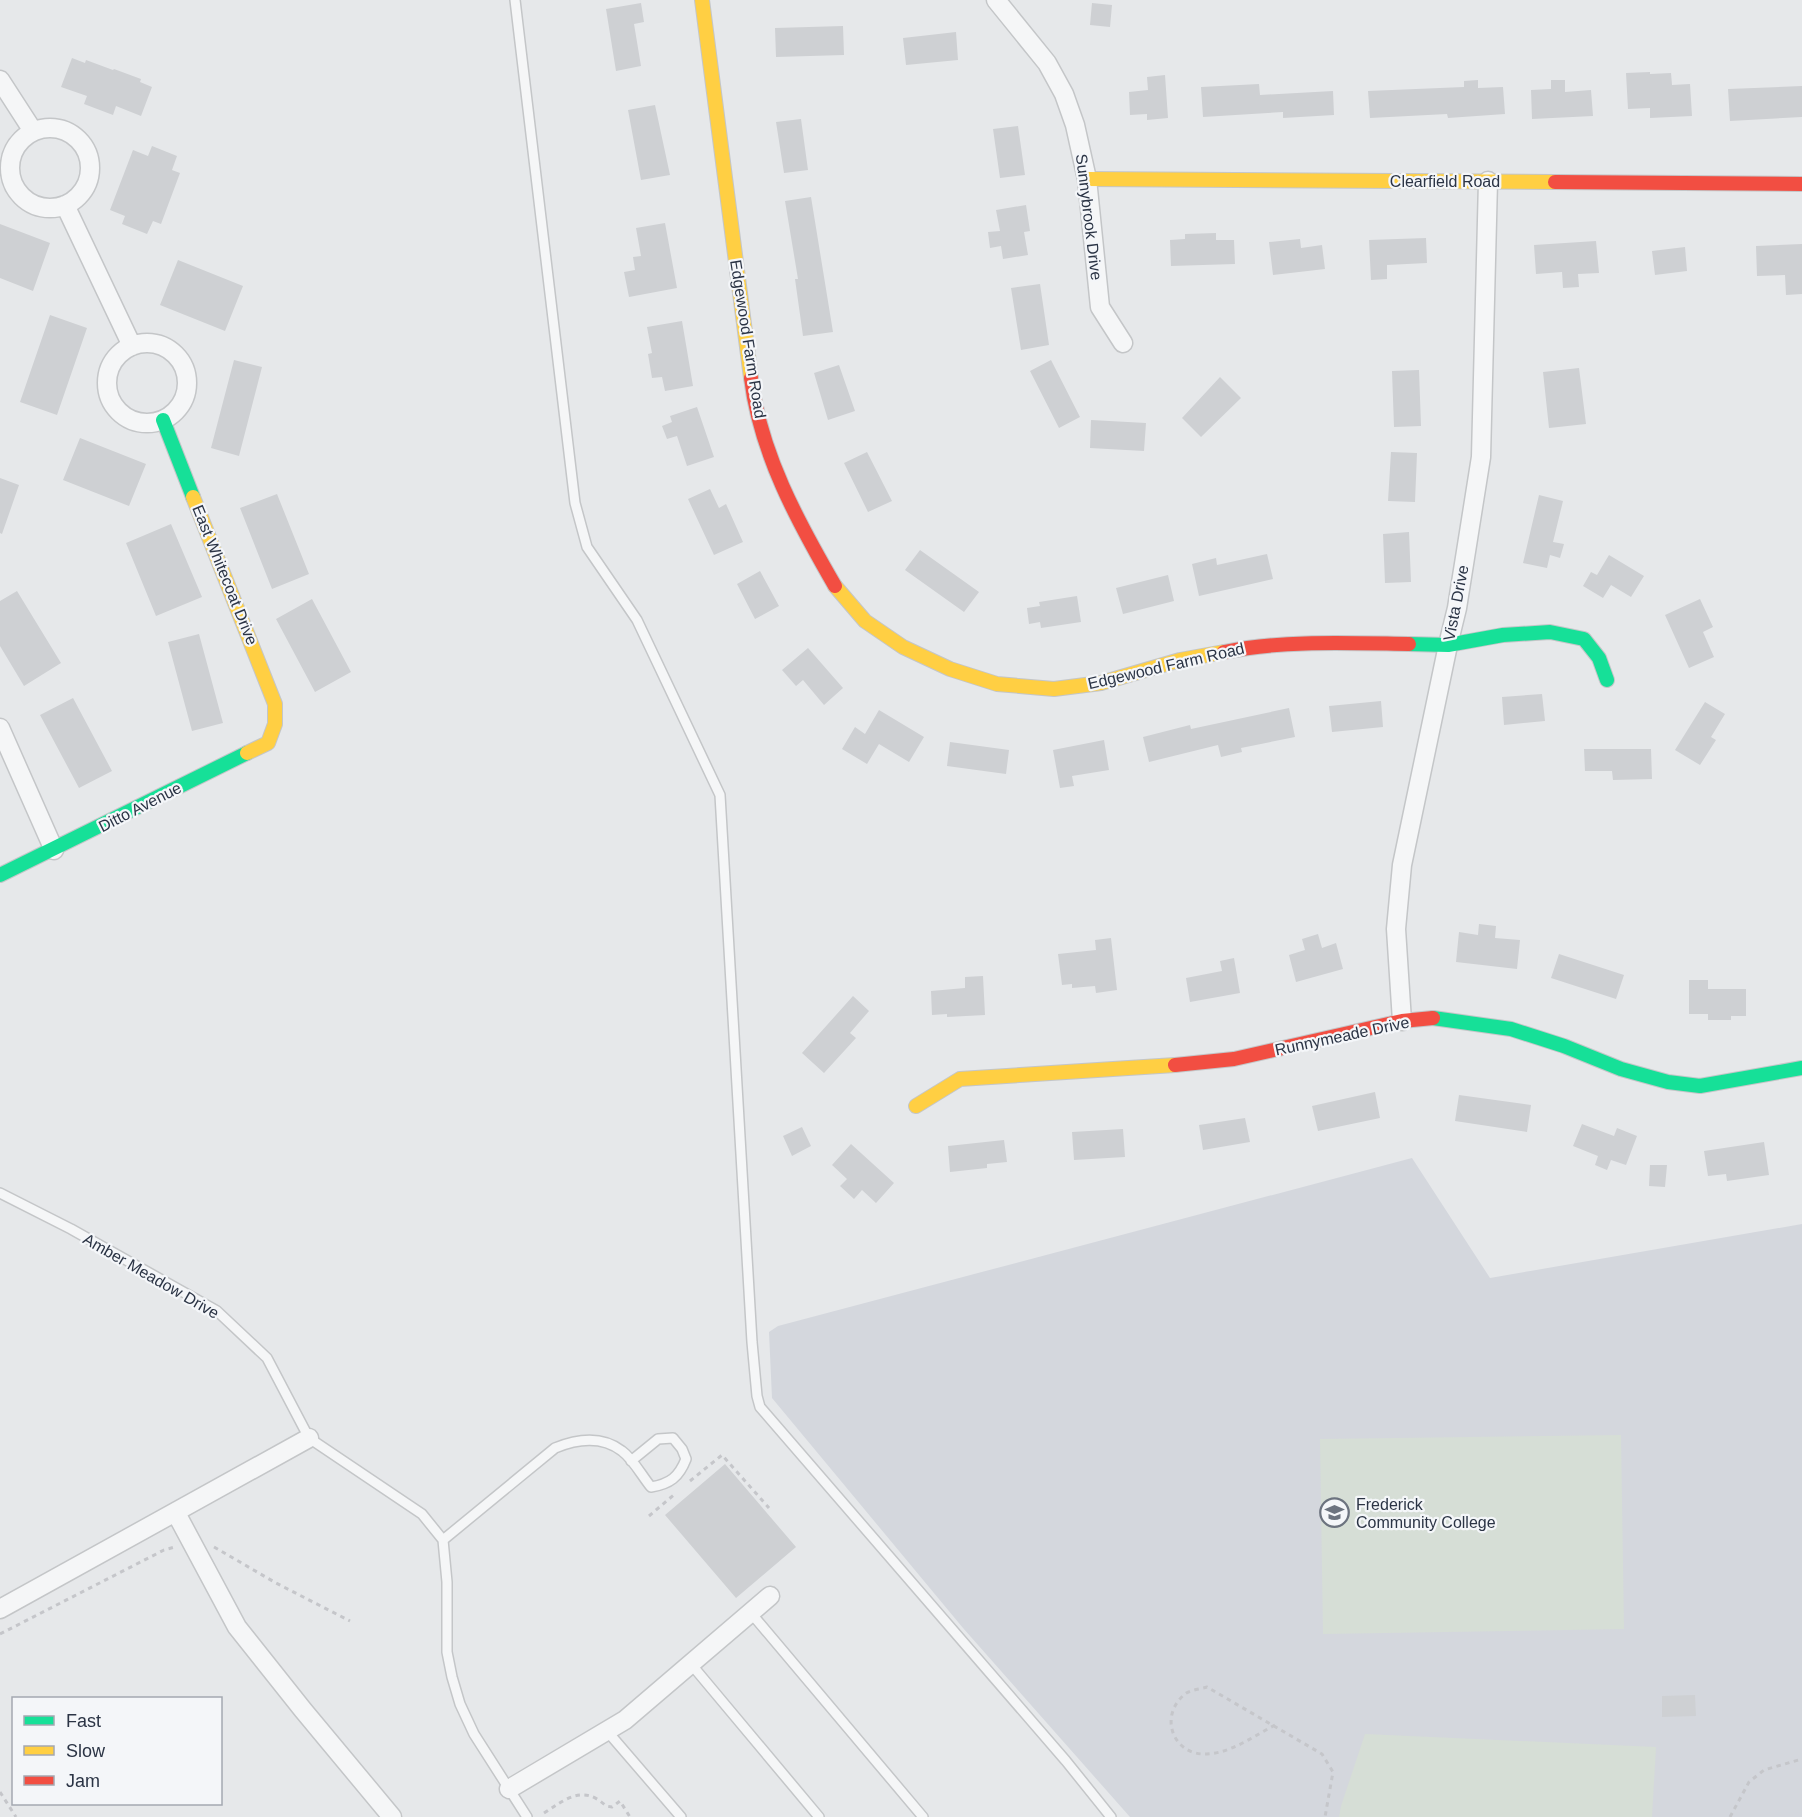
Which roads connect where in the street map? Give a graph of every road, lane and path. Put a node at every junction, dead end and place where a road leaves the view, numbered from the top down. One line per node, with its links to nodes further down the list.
1 (515, 0): 51 (lane)
2 (702, 0): 13 (street, Edgewood Farm Road)
3 (996, 0): 6 (street, Sunnybrook Drive)
4 (0, 80): 5 (street)
5 (33, 131): 9 (street); 9 (street)
6 (1087, 179): 7 (street, Clearfield Road); 10 (street, Sunnybrook Drive)
7 (1488, 181): 8 (street, Clearfield Road); 13 (street, Vista Drive)
8 (1802, 184)
9 (65, 205): 11 (street)
10 (1124, 343)
11 (132, 346): 12 (street); 12 (street)
12 (163, 420): 16 (street, East Whitecoat Drive)
13 (1448, 645): 14 (street, Edgewood Farm Road); 19 (street, Vista Drive)
14 (1607, 680)
15 (0, 728): 17 (street)
16 (274, 732): 17 (street, Ditto Avenue)
17 (54, 850): 18 (street, Ditto Avenue)
18 (0, 875)
19 (1402, 1022): 20 (street, Runnymeade Drive); 21 (street, Runnymeade Drive)
20 (1802, 1068)
21 (916, 1106)
22 (0, 1193): 23 (lane, Amber Meadow Drive)
23 (309, 1438): 28 (street); 30 (lane, Amber Meadow Drive)
24 (630, 1461): 24 (lane); 30 (lane)
25 (686, 1485): 27 (path)
26 (676, 1493): 29 (path)
27 (769, 1508)
28 (176, 1513): 31 (street); 33 (street)
29 (649, 1516)
30 (443, 1540): 41 (lane)
31 (191, 1541): 35 (path); 36 (path); 45 (street)
32 (770, 1596): 34 (street)
33 (0, 1609)
34 (751, 1613): 37 (street); 50 (lane)
35 (350, 1621)
36 (0, 1634)
37 (691, 1664): 39 (street); 49 (lane)
38 (1275, 1725): 38 (path); 52 (path)
39 (607, 1731): 41 (street); 48 (lane)
40 (1802, 1759): 53 (path)
41 (509, 1789): 46 (lane)
42 (0, 1792): 44 (path)
43 (544, 1813): 47 (path)
44 (16, 1817)
45 (392, 1817)
46 (526, 1817)
47 (630, 1817)
48 (681, 1817)
49 (819, 1817)
50 (923, 1817)
51 (1111, 1817)
52 (1325, 1817)
53 (1730, 1817)

